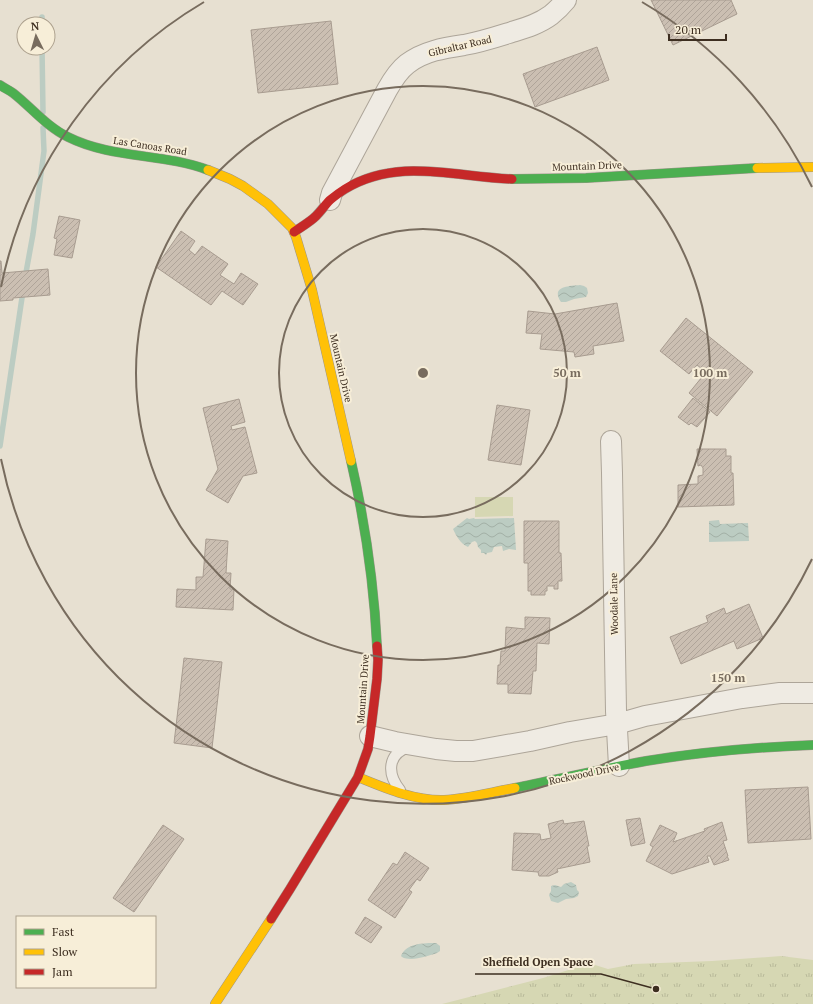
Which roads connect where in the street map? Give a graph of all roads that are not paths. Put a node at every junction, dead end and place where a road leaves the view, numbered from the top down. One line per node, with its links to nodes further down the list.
1 (566, 0): 4 (street, Gibraltar Road)
2 (0, 85): 5 (street, Las Canoas Road)
3 (813, 167): 4 (street, Mountain Drive)
4 (330, 200): 5 (street, Mountain Drive)
5 (294, 232): 9 (street, Mountain Drive)
6 (610, 441): 8 (street, Woodale Lane)
7 (813, 693): 8 (street)
8 (617, 724): 11 (street); 12 (street, Woodale Lane)
9 (370, 736): 11 (street); 13 (street, Mountain Drive)
10 (813, 745): 12 (street, Rockwood Drive)
11 (413, 746): 14 (lane)
12 (619, 766): 14 (street, Rockwood Drive)
13 (358, 777): 14 (street, Rockwood Drive); 15 (street, Mountain Drive)
14 (402, 793)
15 (215, 1004)

